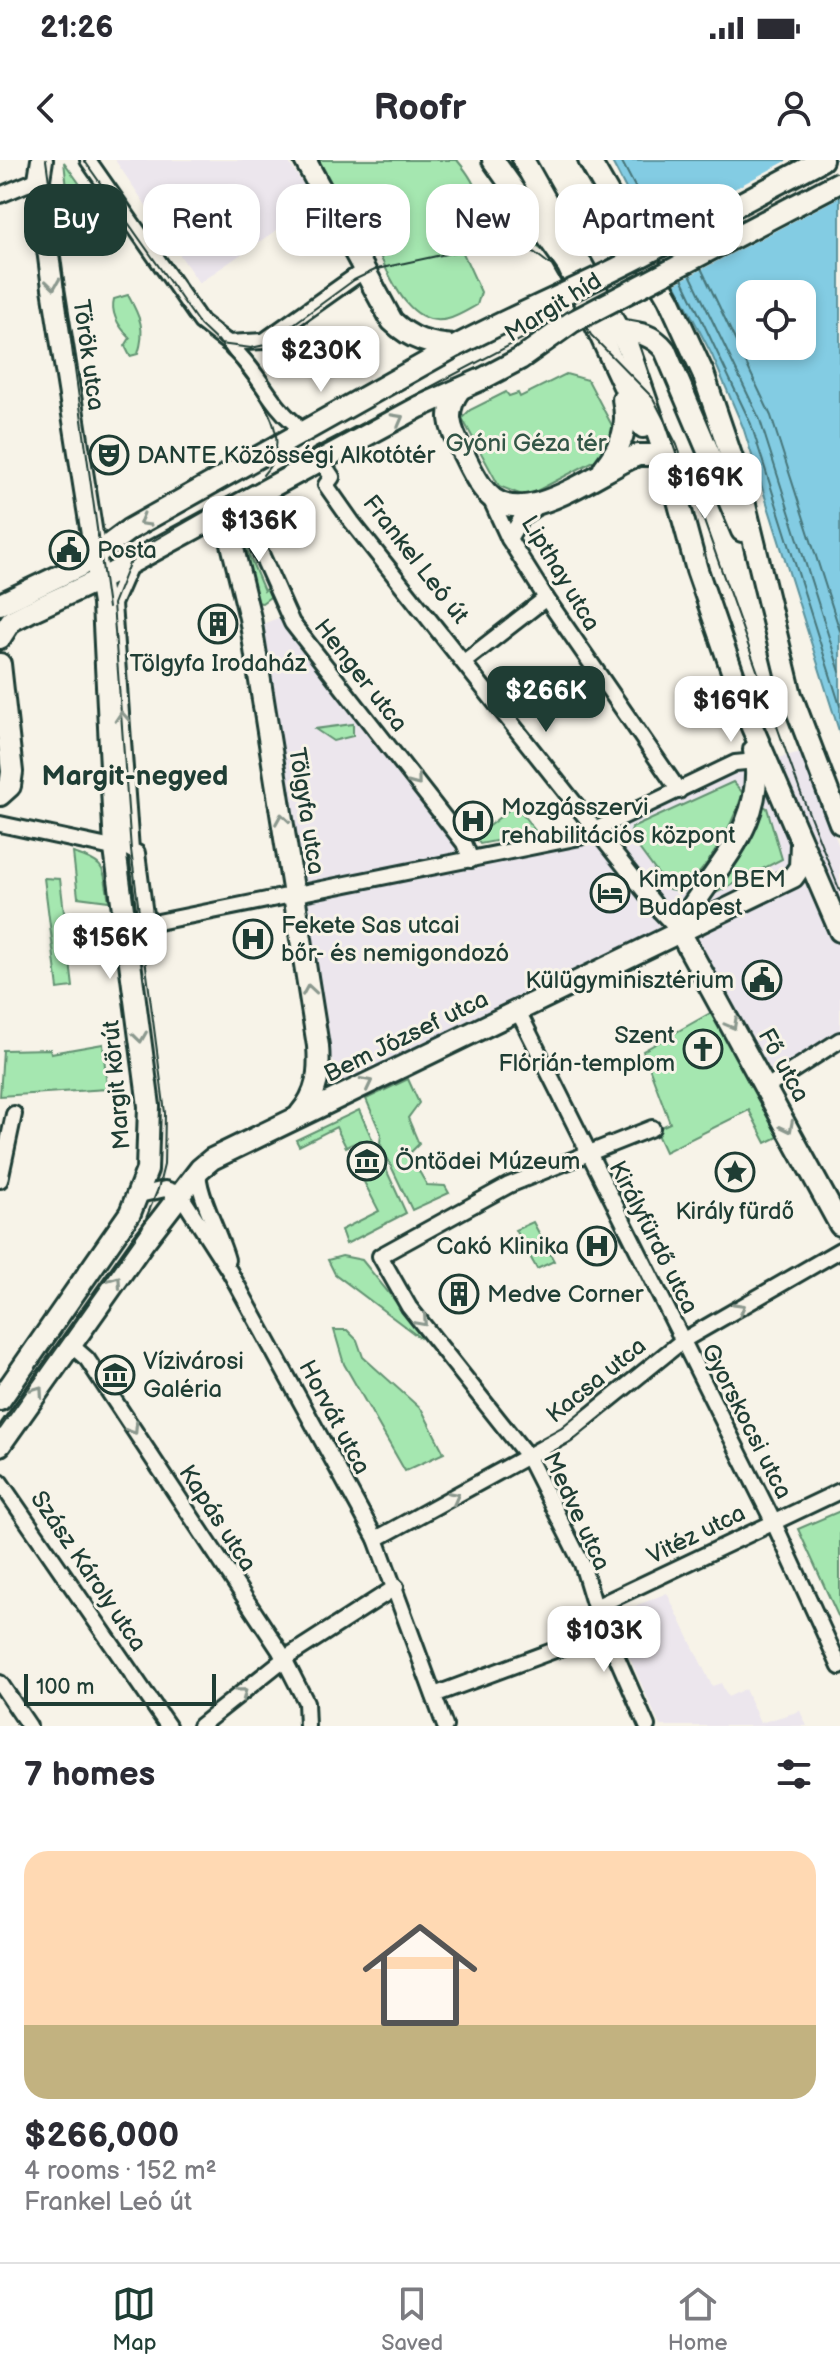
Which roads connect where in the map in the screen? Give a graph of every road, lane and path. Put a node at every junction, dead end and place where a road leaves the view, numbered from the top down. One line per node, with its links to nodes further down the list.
1 (88, 160): 13 (street)
2 (305, 160): 10 (main road)
3 (493, 160): 11 (main road)
4 (523, 160): 12 (main road)
5 (589, 160): 25 (main road)
6 (822, 160): 14 (main road, Margit híd, bridge)
7 (40, 166): 9 (street); 26 (main road, Török utca, one-way to 26)
8 (840, 182): 16 (main road, Margit híd, bridge)
9 (0, 195)
10 (364, 270): 13 (street); 14 (main road)
11 (597, 327): 12 (main road); 15 (main road)
12 (620, 331): 19 (main road); 25 (main road)
13 (234, 347): 17 (street)
14 (444, 349): 26 (main road, one-way to 26)
15 (617, 372): 19 (main road); 20 (main road)
16 (462, 388): 21 (main road); 23 (main road, one-way to 16)
17 (294, 423)
18 (326, 468): 31 (street, Frankel Leó út)
19 (665, 469): 20 (main road); 33 (main road)
20 (601, 472): 22 (main road)
21 (488, 495): 22 (main road); 24 (street, Lipthay utca)
22 (538, 506): 24 (street)
23 (231, 509): 27 (main road); 43 (street, Henger utca, one-way to 43); 44 (main road, Tölgyfa utca, one-way to 23)
24 (509, 539): 29 (street, Lipthay utca)
25 (758, 554): 38 (main road)
26 (95, 556): 28 (main road, Margit körút); 30 (main road)
27 (131, 563): 28 (main road); 42 (street, Margit körút, one-way to 27)
28 (100, 579): 30 (main road); 42 (main road, Margit körút)
29 (546, 598): 31 (street); 36 (street, Lipthay utca)
30 (4, 621)
31 (464, 662): 40 (street, Frankel Leó út)
32 (0, 664): 37 (main road)
33 (749, 720): 34 (main road); 35 (main road)
34 (756, 761): 35 (street); 36 (street); 46 (main road)
35 (776, 784): 41 (main road)
36 (679, 791): 40 (street)
37 (0, 795)
38 (840, 823)
39 (0, 824): 42 (street)
40 (599, 830): 43 (street); 46 (street, Frankel Leó út)
41 (801, 844): 45 (main road); 46 (main road, Bem József utca)
42 (123, 850): 44 (street, Margit körút); 57 (main road, Margit körút, one-way to 57)
43 (471, 860): 44 (street)
44 (294, 896): 51 (main road, Tölgyfa utca, one-way to 44)
45 (840, 931)
46 (680, 932): 47 (main road, Bem József utca); 49 (main road, Fő utca, one-way to 49)
47 (518, 1011): 51 (main road, Bem József utca, one-way to 47); 53 (street, Királyfürdő utca)
48 (840, 1040): 49 (street)
49 (767, 1087): 58 (main road, Fő utca, one-way to 58)
50 (14, 1114): 55 (street)
51 (297, 1117): 54 (main road, Bem József utca)
52 (652, 1128): 53 (street)
53 (586, 1152): 61 (street, Királyfürdő utca); 65 (street, Medve utca, one-way to 65)
54 (200, 1169): 56 (main road); 60 (street, Horvát utca)
55 (0, 1180)
56 (180, 1194): 57 (street); 60 (street, Horvát utca); 62 (main road, one-way to 56)
57 (139, 1195): 63 (main road, Margit körút)
58 (839, 1223)
59 (840, 1250): 61 (street, Kacsa utca, one-way to 59)
60 (230, 1272): 69 (street, Horvát utca)
61 (682, 1341): 65 (street, Kacsa utca); 68 (street, Gyorskocsi utca)
62 (71, 1345): 64 (main road, one-way to 62); 74 (street, Kapás utca, one-way to 74)
63 (0, 1400)
64 (2, 1441)
65 (528, 1457): 69 (street, Kacsa utca, one-way to 65); 71 (street, Medve utca)
66 (0, 1482): 79 (street, Szász Károly utca)
67 (840, 1491): 68 (street, Vitéz utca)
68 (773, 1521): 71 (street, Vitéz utca); 73 (street, Gyorskocsi utca)
69 (376, 1539): 70 (street, Horvát utca)
70 (396, 1587): 74 (street); 77 (street, Horvát utca)
71 (595, 1607): 72 (street, Medve utca)
72 (606, 1631): 77 (street); 83 (street, Medve utca)
73 (834, 1640): 75 (street)
74 (282, 1655): 80 (street, one-way to 74); 81 (street, Kapás utca)
75 (840, 1667)
76 (0, 1683): 78 (street)
77 (434, 1695): 82 (street, Horvát utca)
78 (29, 1726)
79 (168, 1726)
80 (200, 1726)
81 (307, 1726)
82 (445, 1726)
83 (647, 1726)

